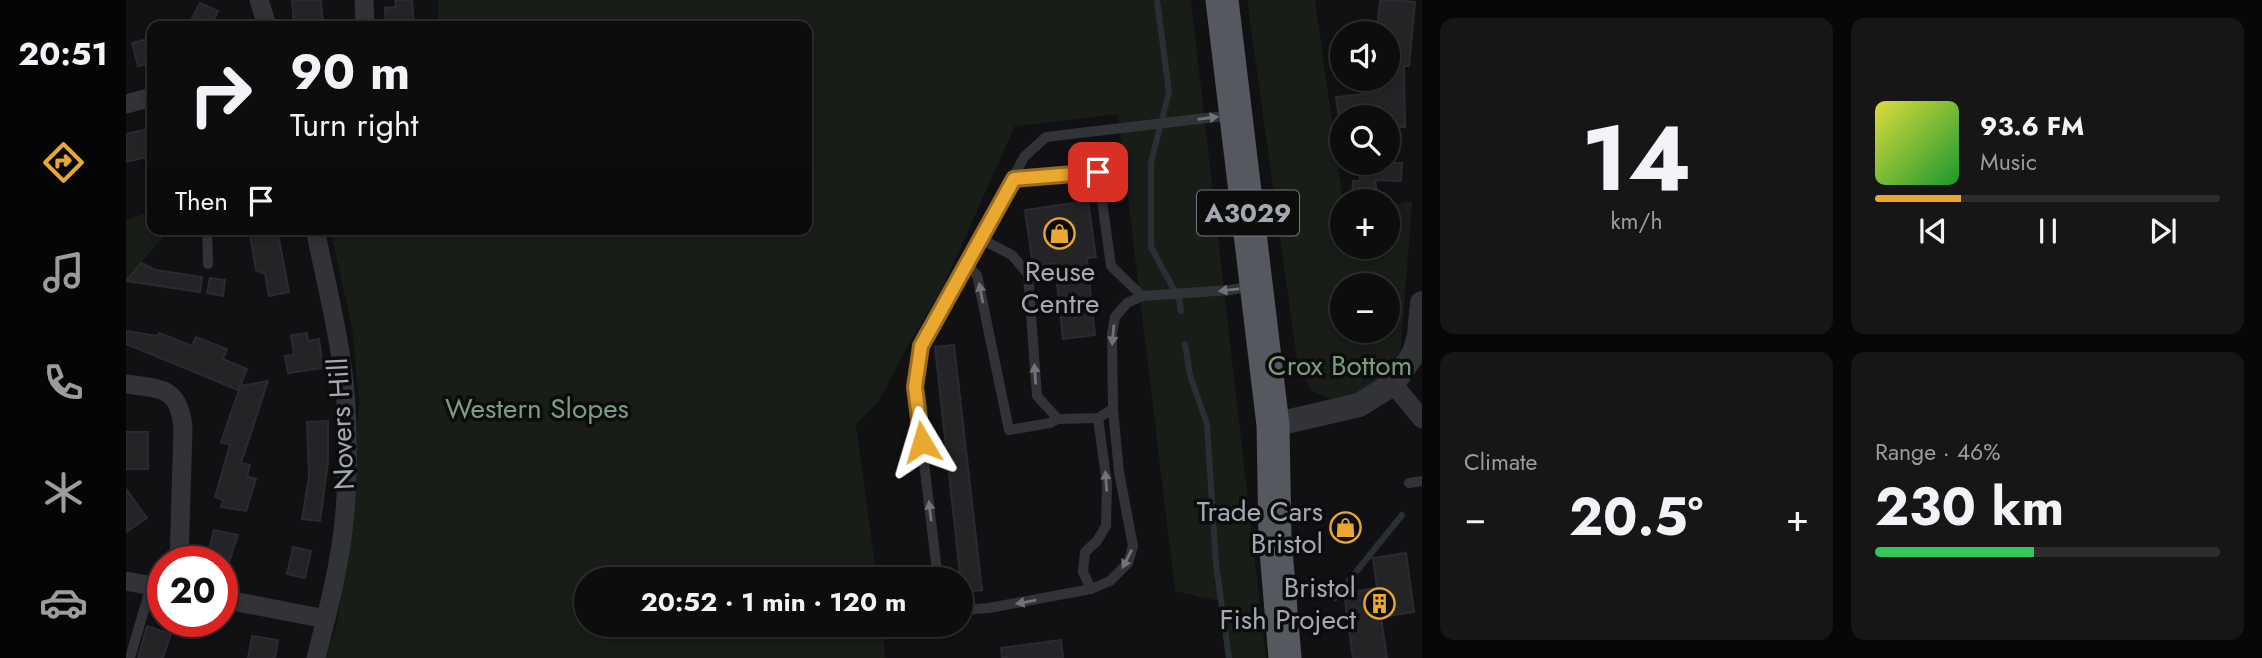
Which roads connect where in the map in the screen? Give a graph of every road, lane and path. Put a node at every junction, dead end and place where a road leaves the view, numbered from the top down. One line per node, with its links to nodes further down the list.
1 (259, 0): 4 (street)
2 (364, 0): 5 (street)
3 (1222, 0): 8 (highway, A3029)
4 (265, 21)
5 (365, 21)
6 (147, 98): 7 (street)
7 (126, 104)
8 (1236, 114): 9 (lane, one-way to 8); 15 (highway, A3029)
9 (1014, 179): 12 (lane); 16 (lane)
10 (207, 235): 13 (lane)
11 (316, 235): 35 (street, Novers Hill)
12 (981, 239): 14 (lane); 22 (lane, one-way to 12)
13 (208, 264)
14 (967, 265): 22 (lane, one-way to 14); 28 (lane, one-way to 14)
15 (1257, 285): 16 (lane, one-way to 16); 24 (highway, A3029)
16 (1142, 296): 20 (lane, one-way to 20)
17 (1422, 303): 19 (street)
18 (126, 384): 27 (street)
19 (1393, 384): 23 (street); 24 (street)
20 (1113, 409): 21 (lane); 31 (lane, one-way to 31)
21 (1098, 418): 22 (lane); 31 (lane, one-way to 21)
22 (1058, 419)
23 (1422, 419)
24 (1273, 425): 38 (highway, A3029)
25 (1422, 481): 26 (lane)
26 (1409, 483)
27 (179, 546)
28 (937, 567)
29 (126, 581): 30 (street)
30 (147, 585)
31 (1091, 589): 33 (lane, one-way to 33)
32 (238, 602): 35 (street)
33 (973, 609)
34 (147, 613): 36 (lane)
35 (326, 619): 37 (street, Novers Hill)
36 (130, 658)
37 (316, 658)
38 (1286, 658)

